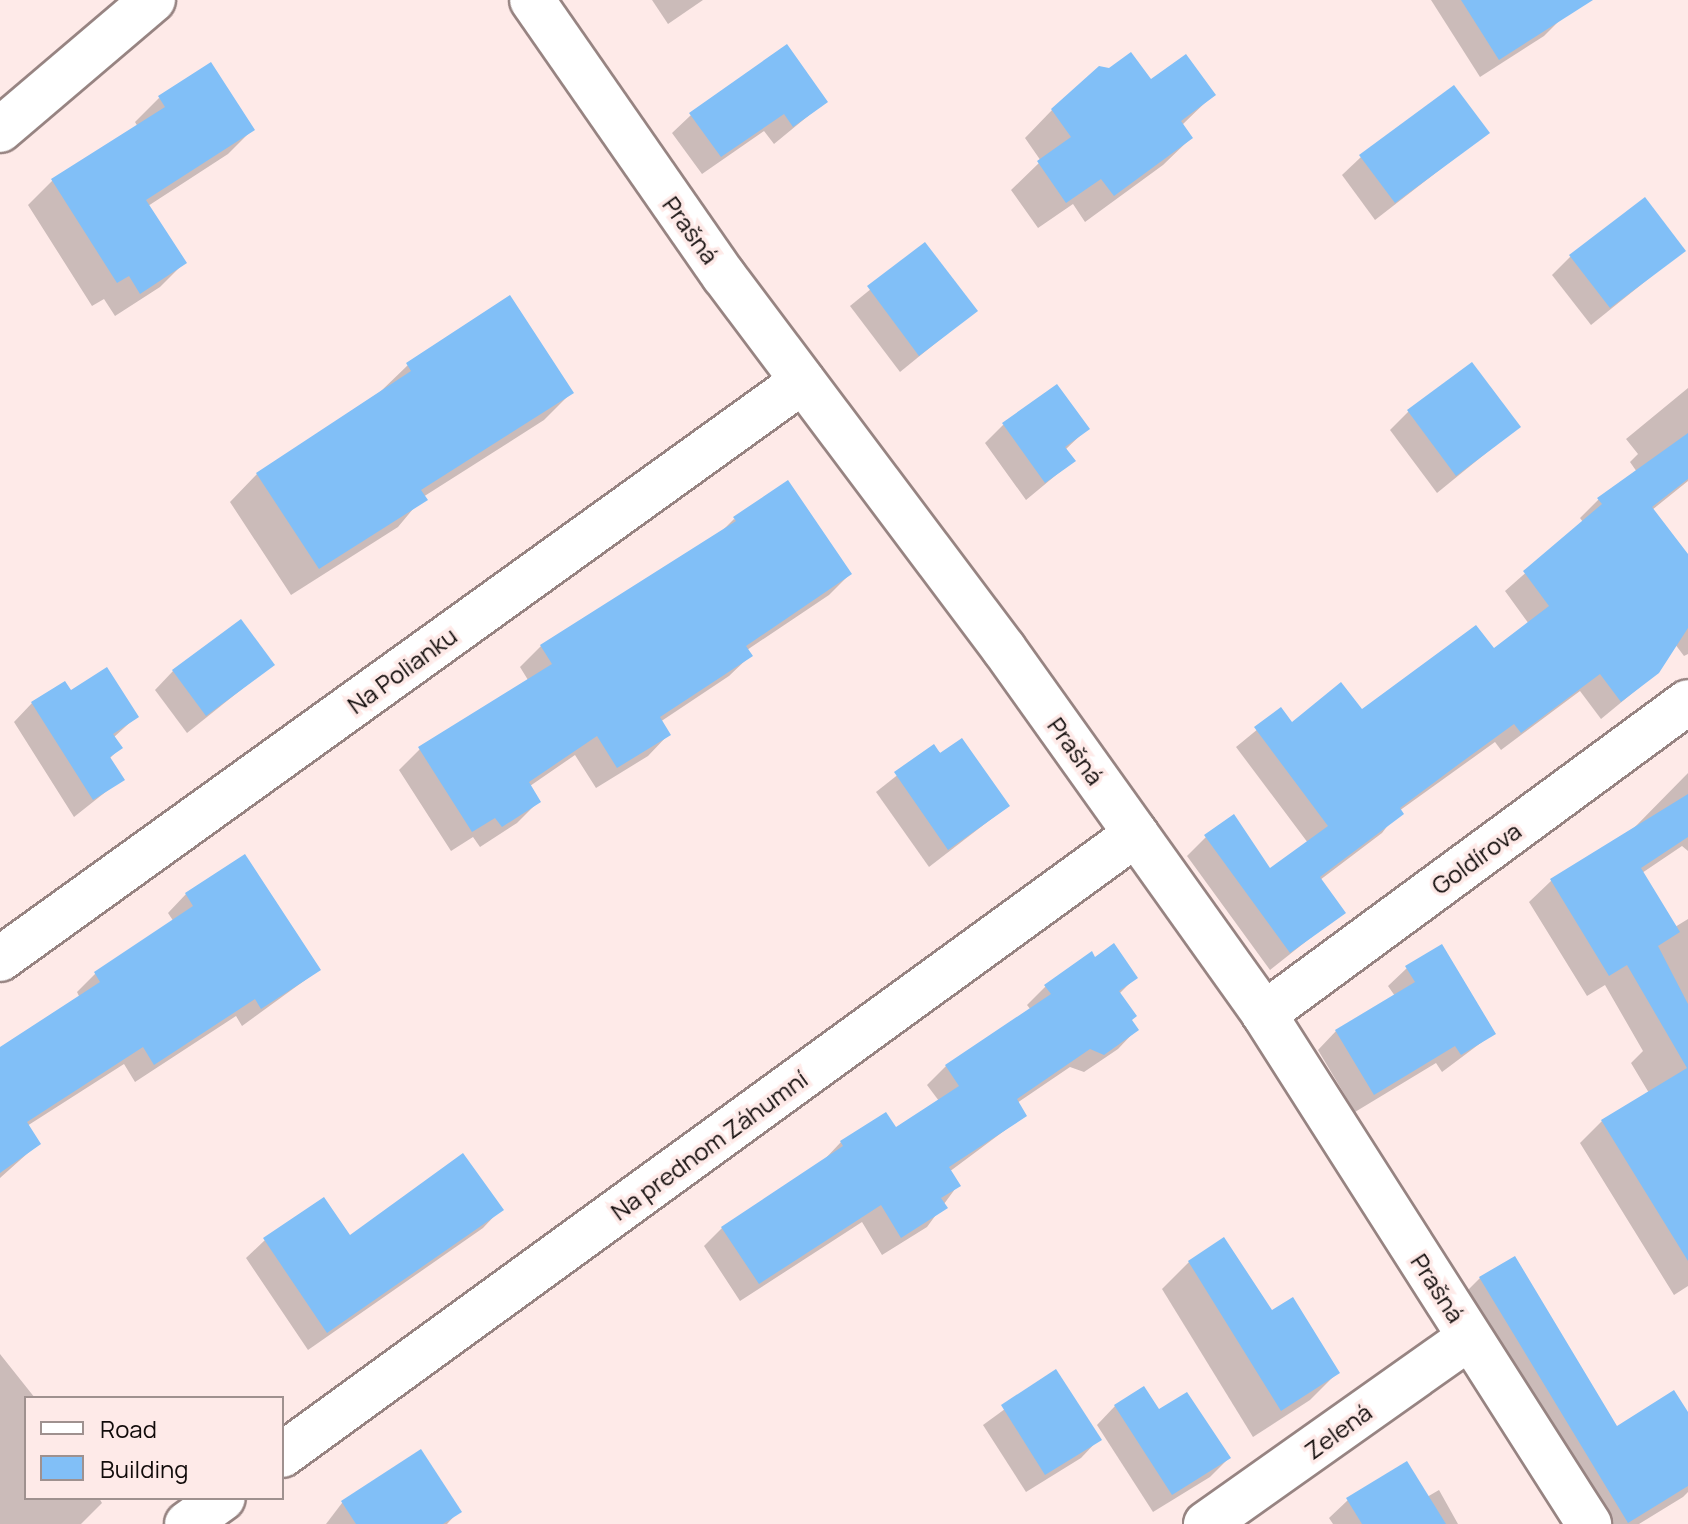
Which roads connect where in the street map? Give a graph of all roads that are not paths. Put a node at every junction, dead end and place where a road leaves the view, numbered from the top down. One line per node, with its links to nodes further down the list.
1 (153, 0): 3 (street)
2 (532, 0): 4 (street, Prašná)
3 (0, 130)
4 (803, 381): 6 (street, Prašná); 7 (street, Na Polianku)
5 (1688, 702): 8 (street, Goldírova)
6 (1136, 834): 8 (street, Prašná); 10 (street, Na prednom Záhumní)
7 (0, 959)
8 (1264, 1014): 9 (street, Prašná)
9 (1469, 1338): 13 (street, Zelená); 14 (street, Prašná)
10 (284, 1454)
11 (220, 1500): 12 (street)
12 (187, 1524)
13 (1206, 1524)
14 (1589, 1524)

